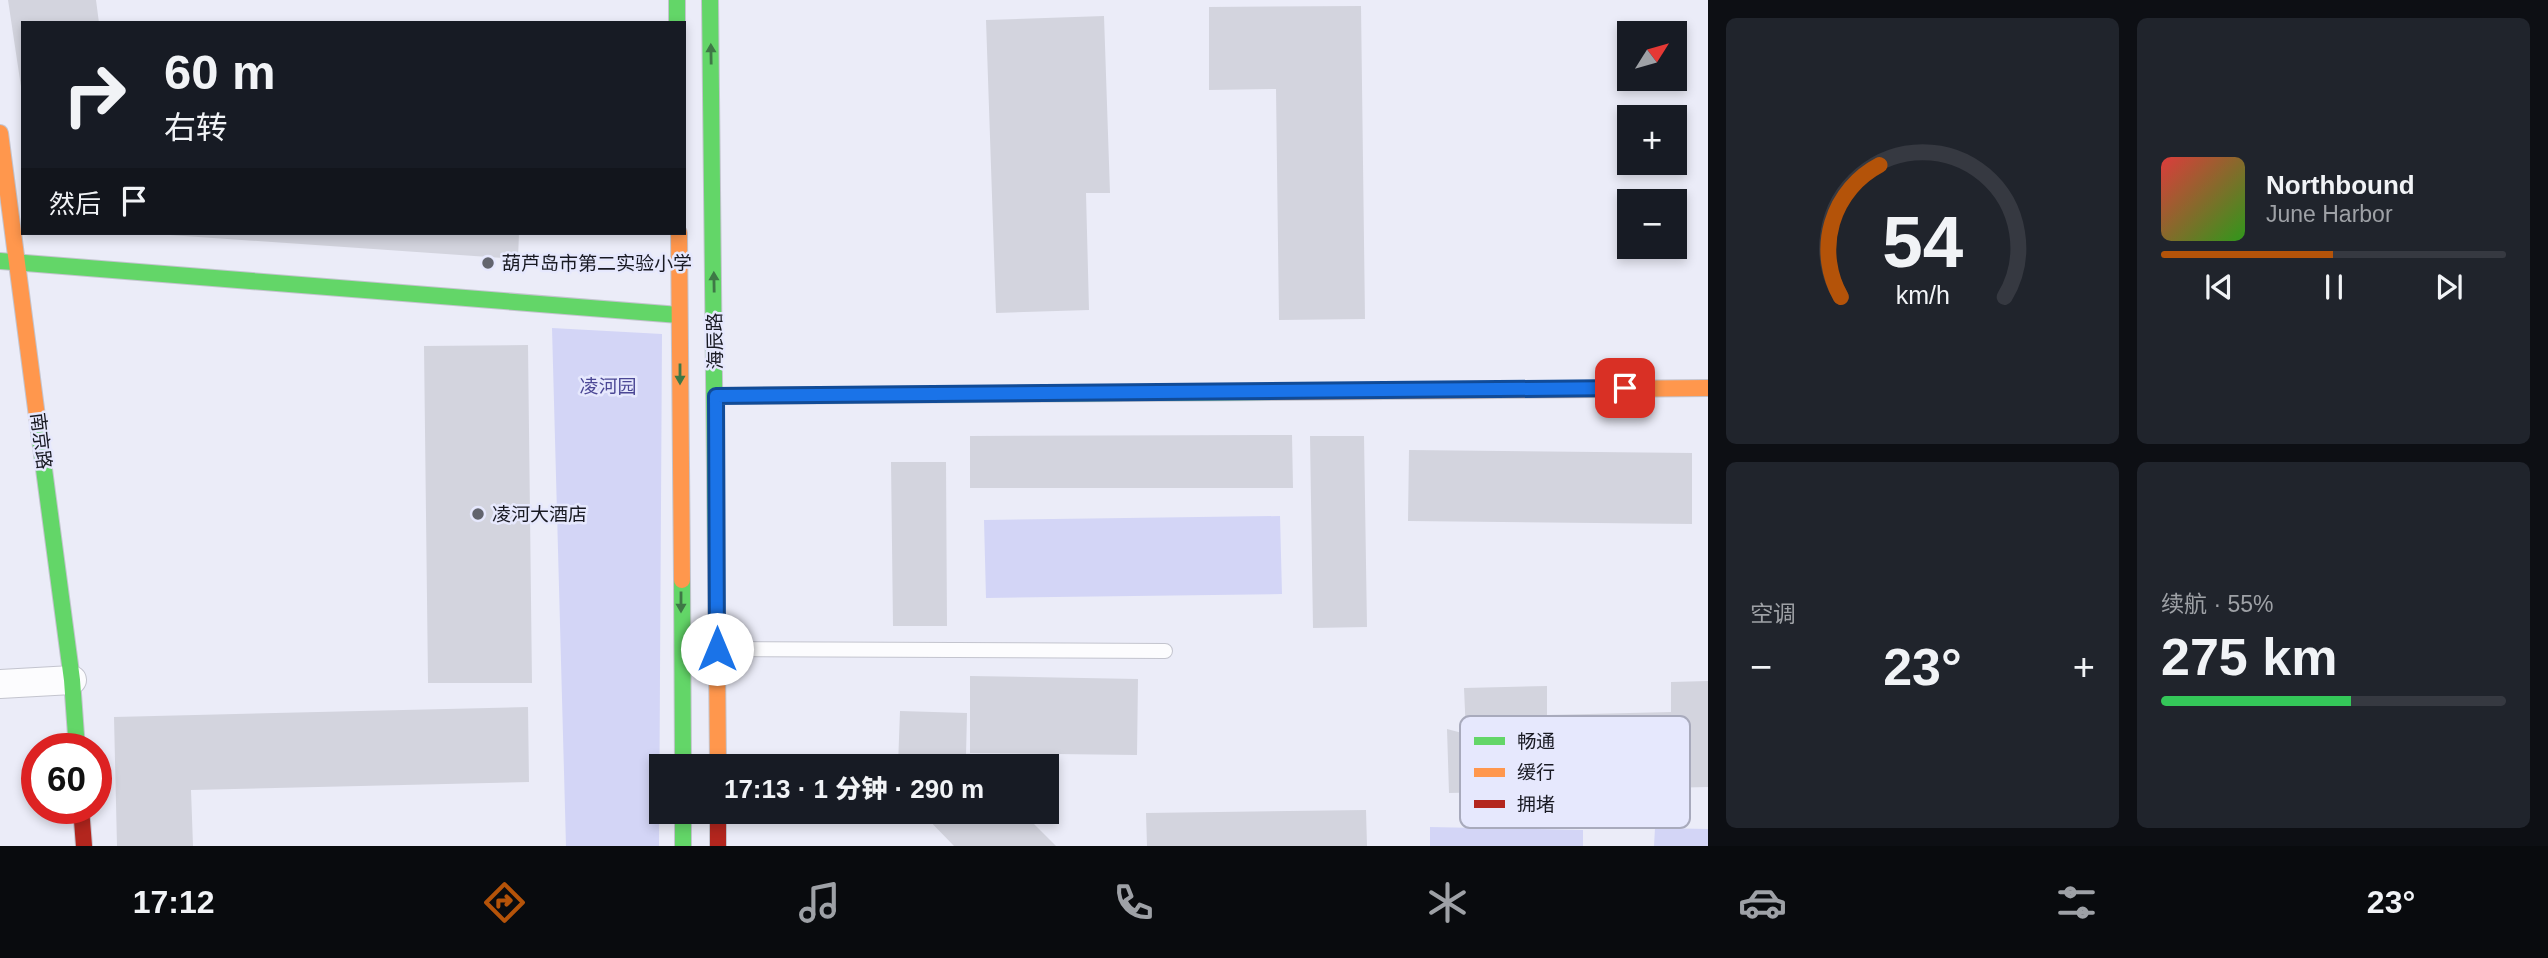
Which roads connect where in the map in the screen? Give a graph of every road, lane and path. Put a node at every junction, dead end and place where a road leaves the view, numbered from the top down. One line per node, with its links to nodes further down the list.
1 (677, 0): 3 (street)
2 (710, 0): 10 (street, 海辰路, one-way to 2)
3 (677, 21)
4 (0, 132): 7 (street, 南京路)
5 (679, 235): 8 (street, 海辰路)
6 (0, 261): 7 (street)
7 (18, 263): 8 (street); 13 (street, 南京路)
8 (680, 315): 16 (street, 海辰路, one-way to 16)
9 (1708, 387): 10 (street)
10 (716, 396): 11 (street, 海辰路)
11 (717, 649): 12 (lane); 17 (street, 海辰路)
12 (1165, 651)
13 (72, 680): 14 (street); 15 (street, 南京路)
14 (0, 684)
15 (76, 733)
16 (682, 754)
17 (718, 754)
18 (82, 824): 21 (street)
19 (683, 824): 22 (street)
20 (718, 824): 23 (street)
21 (84, 846)
22 (683, 846)
23 (718, 846)

